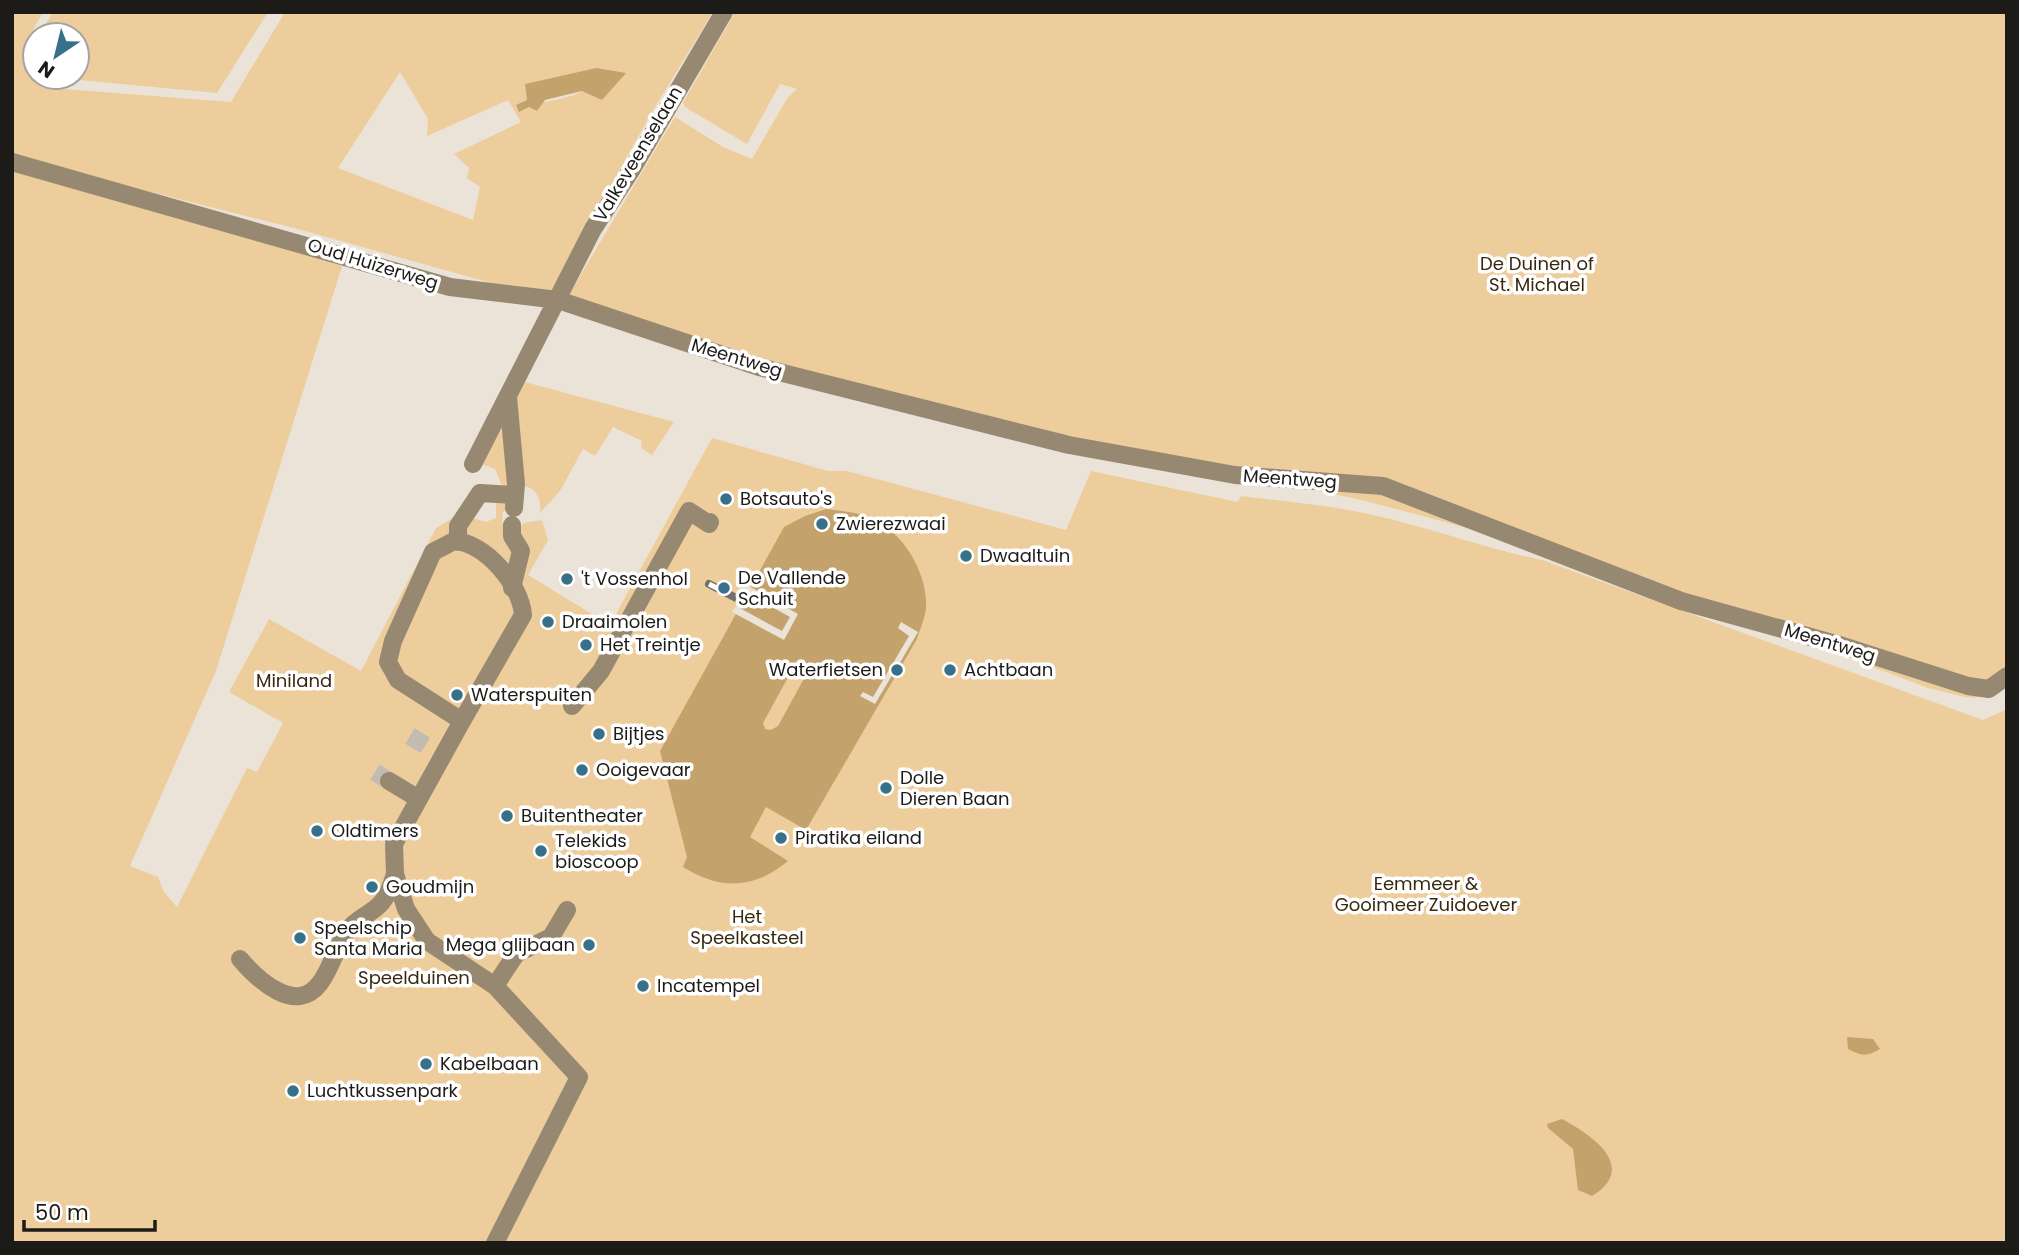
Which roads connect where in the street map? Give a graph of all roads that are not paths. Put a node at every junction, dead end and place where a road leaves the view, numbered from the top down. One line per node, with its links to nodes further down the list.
1 (724, 12): 3 (street, Valkeveenselaan)
2 (12, 162): 3 (street, Oud Huizerweg)
3 (558, 300): 4 (street); 10 (street, Meentweg)
4 (508, 397): 5 (street); 6 (street)
5 (473, 464)
6 (514, 509): 8 (street); 9 (street)
7 (710, 522): 11 (street)
8 (458, 542): 9 (street); 12 (street)
9 (512, 588): 12 (street)
10 (2007, 676)
11 (572, 706)
12 (462, 721): 14 (street)
13 (389, 781): 14 (street)
14 (419, 799): 15 (street)
15 (395, 874): 17 (street); 18 (street)
16 (567, 910): 18 (street)
17 (240, 960)
18 (495, 986): 19 (street)
19 (495, 1243)

